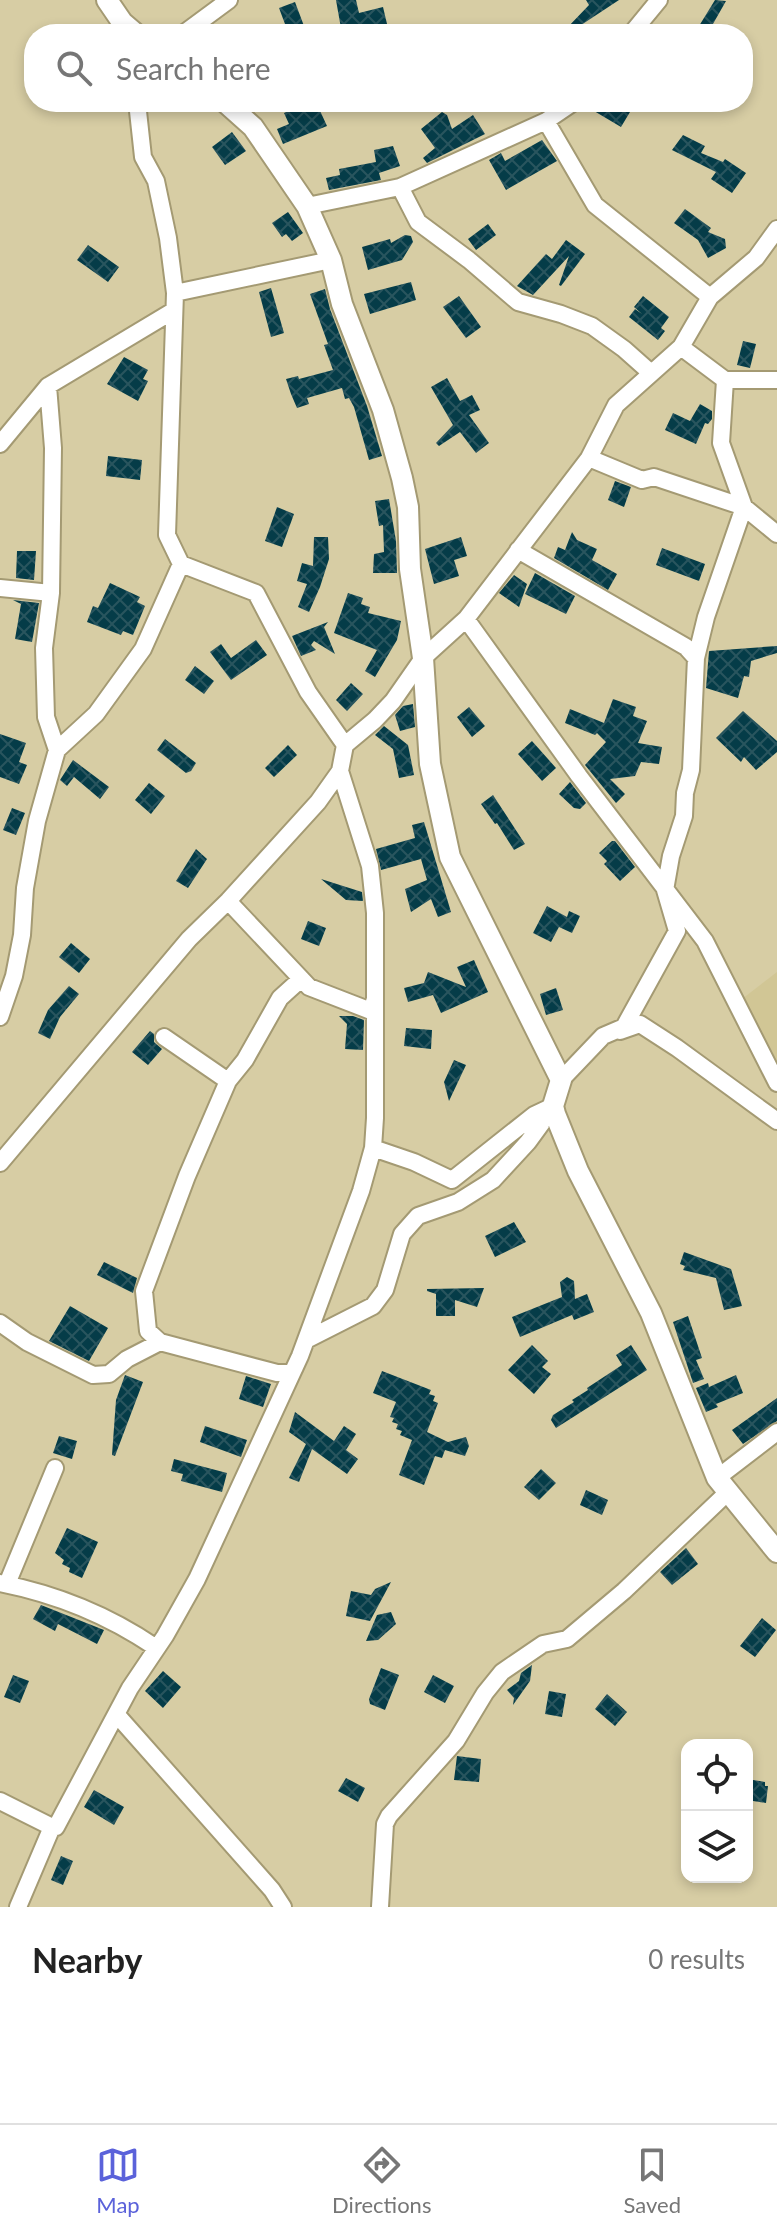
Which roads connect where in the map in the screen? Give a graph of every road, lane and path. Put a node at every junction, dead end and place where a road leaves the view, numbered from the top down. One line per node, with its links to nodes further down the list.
1 (107, 0): 4 (street)
2 (229, 0): 5 (street)
3 (659, 0): 6 (street)
4 (124, 24)
5 (197, 24)
6 (639, 24)
7 (138, 112): 15 (street)
8 (236, 112): 12 (street)
9 (559, 112): 10 (street)
10 (546, 121): 11 (street); 16 (street)
11 (400, 187): 12 (street); 19 (street)
12 (307, 206): 14 (street)
13 (777, 229): 16 (street)
14 (331, 260): 15 (street); 32 (street)
15 (175, 293): 17 (street)
16 (710, 297): 18 (street)
17 (173, 311): 22 (street); 28 (street)
18 (681, 347): 19 (street); 20 (street)
19 (651, 373): 24 (street)
20 (725, 380): 21 (street); 25 (street)
21 (777, 380)
22 (48, 386): 23 (street); 30 (street)
23 (0, 444)
24 (589, 458): 25 (street); 27 (street)
25 (744, 507): 26 (street); 33 (street)
26 (777, 534)
27 (518, 550): 31 (street); 33 (street)
28 (181, 564): 34 (street); 35 (street)
29 (0, 588): 30 (street)
30 (51, 593): 35 (street)
31 (466, 619): 32 (street); 37 (street)
32 (423, 658): 34 (street); 44 (street)
33 (696, 658): 37 (street)
34 (345, 745): 36 (street)
35 (57, 750): 41 (street)
36 (340, 771): 38 (street); 40 (street)
37 (665, 890): 42 (street); 46 (street)
38 (228, 901): 39 (street); 50 (street)
39 (301, 979): 40 (street); 45 (street)
40 (375, 997): 49 (street)
41 (0, 1017)
42 (603, 1036): 44 (street); 48 (street)
43 (164, 1037): 45 (street)
44 (561, 1080): 47 (street)
45 (228, 1081): 52 (street)
46 (777, 1083)
47 (554, 1110): 49 (street); 53 (street); 56 (street)
48 (777, 1121)
49 (373, 1148): 53 (street)
50 (0, 1163)
51 (0, 1323): 52 (street)
52 (160, 1342): 53 (street)
53 (303, 1348): 59 (street)
54 (777, 1432): 56 (street)
55 (55, 1468): 58 (street)
56 (722, 1485): 57 (street); 65 (street)
57 (777, 1552)
58 (4, 1583): 59 (street)
59 (158, 1646): 60 (street)
60 (117, 1715): 62 (street); 64 (street)
61 (0, 1801): 62 (street)
62 (52, 1827): 63 (street)
63 (18, 1907)
64 (283, 1907)
65 (380, 1907)

